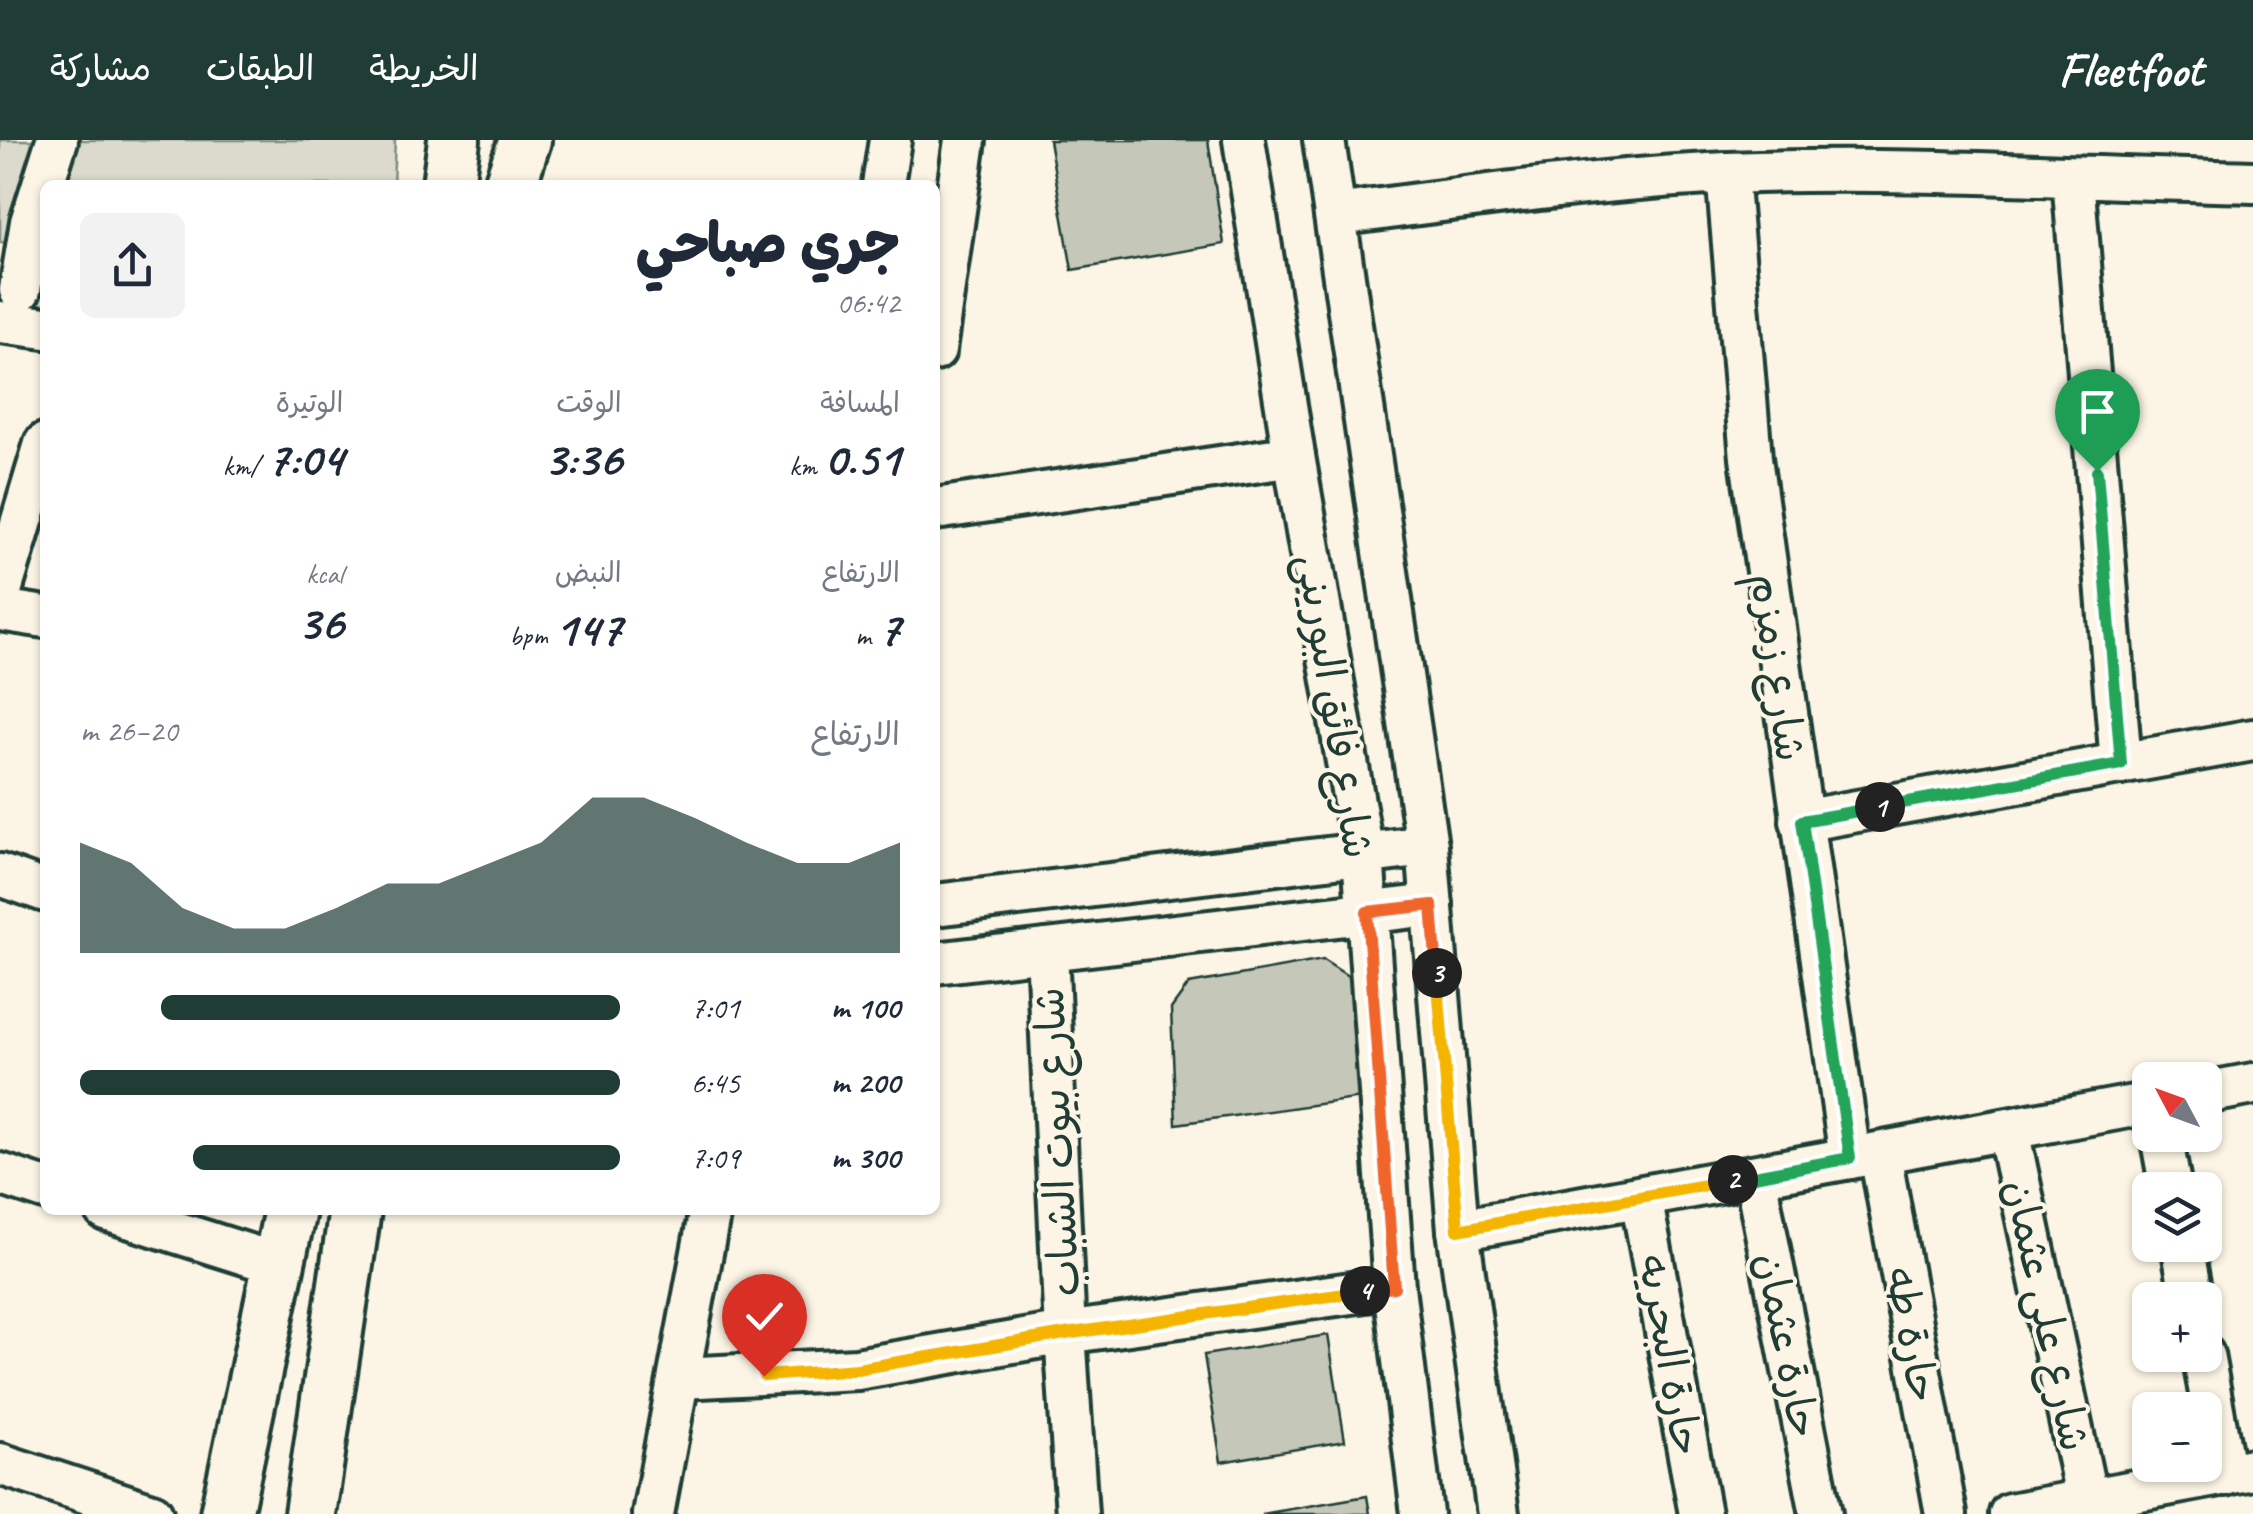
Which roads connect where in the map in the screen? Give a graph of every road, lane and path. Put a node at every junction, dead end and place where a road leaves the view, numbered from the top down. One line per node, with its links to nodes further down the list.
1 (57, 140): 10 (street)
2 (454, 140): 11 (main road)
3 (525, 140): 12 (main road)
4 (890, 140): 13 (street)
5 (964, 140): 18 (street)
6 (1244, 140): 20 (street, شارع فائق البورينى)
7 (1324, 140): 16 (street, شارع فائق البورينى)
8 (1727, 173): 9 (street); 16 (street); 28 (street, شارع زمزم)
9 (2073, 178): 14 (street); 27 (street)
10 (44, 180)
11 (449, 180)
12 (512, 180)
13 (884, 180)
14 (2253, 182)
15 (40, 194): 17 (street)
16 (1335, 215): 29 (street, شارع فائق البورينى)
17 (16, 298): 19 (street)
18 (940, 314)
19 (40, 323)
20 (1294, 456): 22 (street); 30 (street, شارع فائق البورينى)
21 (40, 461): 23 (street)
22 (940, 508)
23 (0, 594)
24 (0, 610): 25 (street)
25 (40, 616)
26 (2253, 740): 27 (street)
27 (2121, 764): 28 (street)
28 (1802, 821): 42 (street, شارع زمزم)
29 (1426, 846): 30 (street); 34 (street, شارع فائق البورينى)
30 (1363, 854): 33 (street); 35 (street, شارع فائق البورينى)
31 (0, 875): 32 (street)
32 (40, 889)
33 (940, 904)
34 (1432, 905): 35 (street); 51 (street, شارع فائق البورينى)
35 (1367, 912): 36 (street); 53 (street, شارع فائق البورينى)
36 (1047, 950): 37 (street); 54 (street, شارع بيوت الشباب)
37 (940, 962)
38 (2253, 1084): 39 (street)
39 (2222, 1090)
40 (2132, 1106): 41 (street)
41 (2008, 1130): 42 (street); 59 (street, شارع على عثمان)
42 (1865, 1156): 44 (street); 69 (street, حارة طه)
43 (0, 1174): 45 (street)
44 (1755, 1176): 46 (street); 68 (street, حارة عثمان)
45 (40, 1187)
46 (1641, 1196): 51 (street); 67 (street, حارة البحريه)
47 (122, 1215): 52 (street)
48 (289, 1215): 52 (main road)
49 (354, 1215): 62 (main road)
50 (709, 1215): 56 (street)
51 (1458, 1230): 66 (street, شارع فائق البورينى)
52 (280, 1265): 61 (main road)
53 (1394, 1287): 54 (street); 65 (street, شارع فائق البورينى)
54 (1065, 1334): 56 (street); 64 (street, شارع بيوت الشباب)
55 (2207, 1372): 58 (street)
56 (680, 1378): 63 (street)
57 (0, 1464): 60 (street)
58 (2239, 1472): 59 (street)
59 (2088, 1500): 70 (street)
60 (152, 1514)
61 (226, 1514)
62 (310, 1514)
63 (653, 1514)
64 (1078, 1514)
65 (1422, 1514)
66 (1498, 1514)
67 (1700, 1514)
68 (1820, 1514)
69 (1946, 1514)
70 (2010, 1514)

